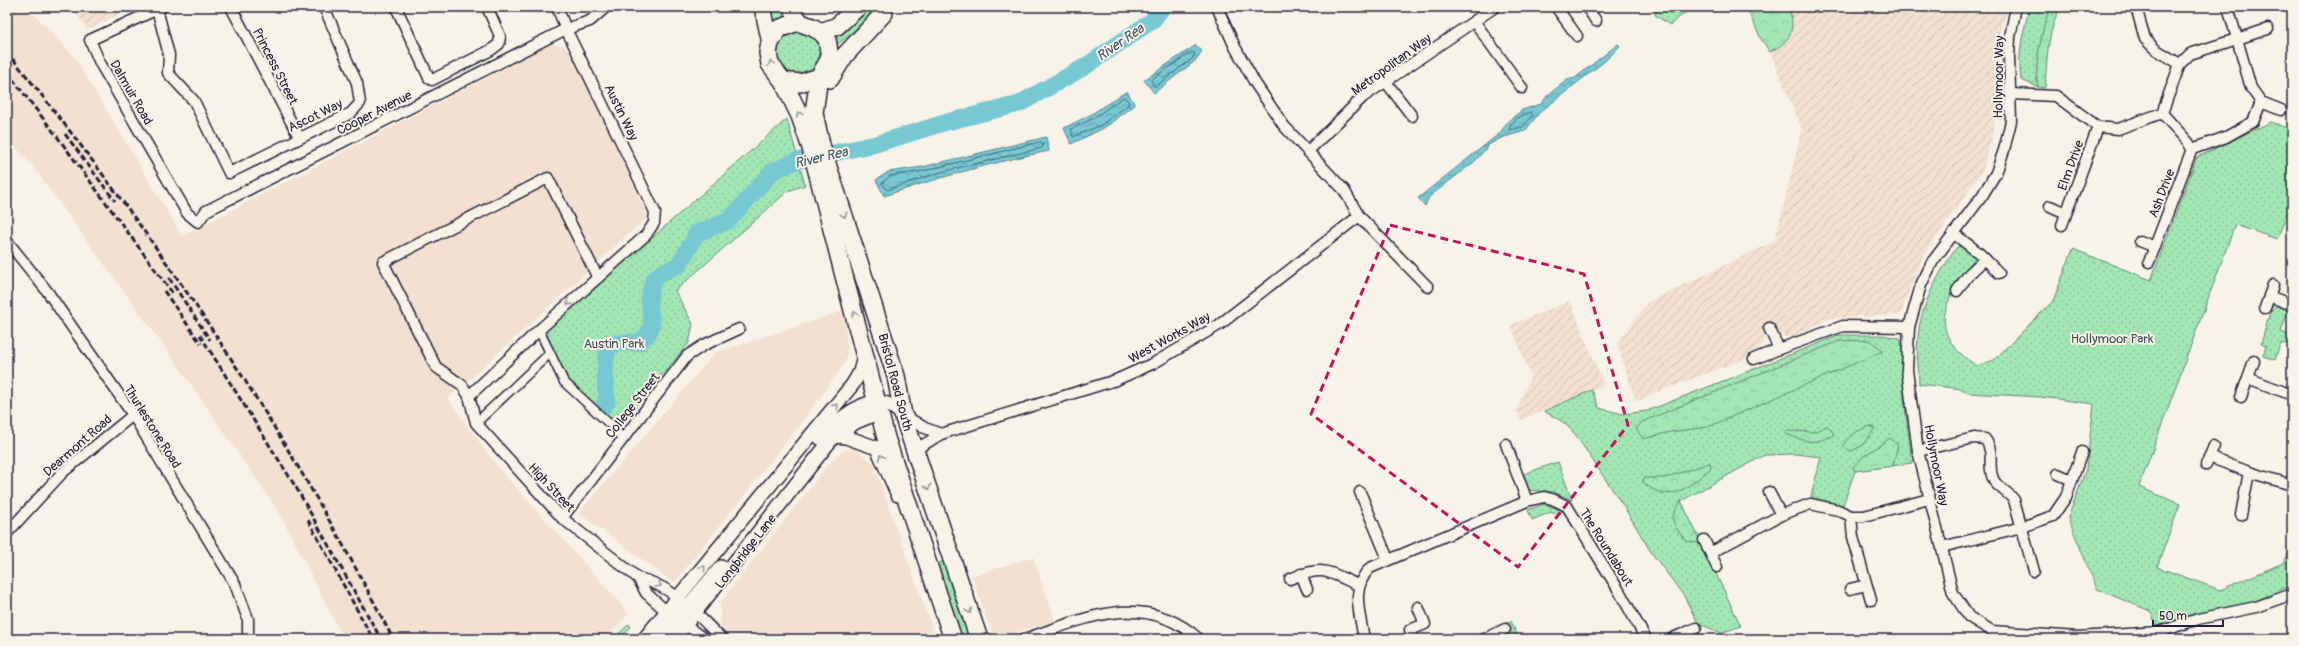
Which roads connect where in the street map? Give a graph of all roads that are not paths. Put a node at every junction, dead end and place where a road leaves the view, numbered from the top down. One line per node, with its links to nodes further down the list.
1 (231, 7): 40 (street, Princess Street)
2 (324, 7): 40 (street, Ascot Way)
3 (396, 7): 4 (street)
4 (487, 7)
5 (557, 7): 22 (street, Austin Way)
6 (606, 7): 22 (street, Cooper Avenue)
7 (762, 7): 27 (main road)
8 (790, 7): 21 (main road)
9 (858, 7): 24 (highway)
10 (1217, 7): 43 (street)
11 (1495, 7): 19 (street, Metropolitan Way)
12 (1556, 7): 25 (street)
13 (1587, 7): 20 (street)
14 (2016, 7): 34 (street, Hollymoor Way)
15 (2136, 7): 29 (street)
16 (2228, 7): 26 (street)
17 (160, 8): 40 (street, Ascot Way); 48 (street, Dalmuir Road)
18 (888, 10): 28 (highway); 41 (highway)
19 (1474, 21): 32 (street, Metropolitan Way); 33 (street)
20 (1596, 21)
21 (802, 23): 24 (highway); 27 (highway)
22 (566, 29): 48 (street, Cooper Avenue); 57 (street, Austin Way)
23 (2268, 29): 26 (street)
24 (821, 32): 28 (highway)
25 (1577, 36)
26 (2236, 38): 29 (street); 35 (street)
27 (770, 43): 31 (highway, one-way to 27)
28 (830, 58): 30 (highway)
29 (2180, 64): 37 (street)
30 (819, 77): 31 (highway); 41 (highway, Bristol Road South)
31 (783, 81): 41 (highway, Bristol Road South, one-way to 31)
32 (1386, 82): 38 (street); 43 (street, Metropolitan Way)
33 (1522, 88)
34 (2011, 94): 39 (street); 50 (street, Hollymoor Way)
35 (2261, 102): 36 (street); 42 (street)
36 (2281, 110)
37 (2162, 114): 39 (street); 42 (street)
38 (1412, 116)
39 (2098, 127): 46 (street, Elm Drive)
40 (299, 138)
41 (817, 144): 44 (highway, Bristol Road South)
42 (2192, 149): 53 (street, Ash Drive)
43 (1308, 151): 47 (street)
44 (826, 180): 60 (highway, Bristol Road South, one-way to 60); 70 (highway, Bristol Road South, one-way to 44)
45 (2050, 206): 46 (street)
46 (2066, 213): 49 (street, Elm Drive)
47 (1359, 216): 59 (street); 82 (street, West Works Way)
48 (198, 222)
49 (2062, 225)
50 (1953, 233): 54 (street); 65 (street, Hollymoor Way)
51 (7, 241): 79 (street, Thurlestone Road)
52 (2140, 241): 53 (street)
53 (2155, 246): 55 (street, Ash Drive)
54 (1985, 259): 56 (street); 61 (street)
55 (2149, 262)
56 (1999, 273)
57 (598, 278): 68 (street, one-way to 68); 76 (street, High Street)
58 (2273, 285): 62 (street)
59 (1428, 287)
60 (868, 289): 78 (highway); 80 (highway, Bristol Road South)
61 (1957, 291)
62 (2269, 296): 63 (street); 64 (street)
63 (2292, 304)
64 (2265, 308)
65 (1908, 327): 69 (street); 88 (street, Hollymoor Way)
66 (1769, 328): 69 (street)
67 (739, 329): 84 (street, College Street)
68 (539, 330): 71 (street); 76 (street)
69 (1779, 349): 72 (street)
70 (865, 351): 78 (highway, Bristol Road South); 98 (street, Longbridge Lane, one-way to 70)
71 (550, 353): 81 (street); 84 (street)
72 (1754, 359)
73 (2254, 361): 74 (street)
74 (2248, 378): 75 (street); 77 (street)
75 (2292, 395)
76 (469, 396): 81 (street, High Street)
77 (2241, 397)
78 (881, 406): 80 (street); 83 (street, Longbridge Lane); 98 (street, Longbridge Lane); 102 (highway, Bristol Road South)
79 (133, 415): 105 (street, Dearmont Road); 130 (street, Thurlestone Road)
80 (903, 415): 82 (street); 87 (highway, Bristol Road South)
81 (476, 423): 103 (street, High Street)
82 (941, 434): 87 (street, West Works Way)
83 (834, 436): 102 (street, one-way to 83); 126 (street, Longbridge Lane)
84 (622, 439): 103 (street, College Street)
85 (1506, 444): 97 (street)
86 (2214, 446): 90 (street)
87 (915, 450): 106 (highway); 110 (highway, Bristol Road South, one-way to 110)
88 (1918, 452): 96 (street, Hollymoor Way); 104 (street)
89 (2082, 452): 92 (street)
90 (2249, 472): 93 (street); 100 (street)
91 (2058, 474): 92 (street)
92 (2072, 480): 104 (street)
93 (2292, 485)
94 (1360, 492): 111 (street)
95 (1769, 492): 99 (street)
96 (1929, 500): 101 (street); 108 (street, Hollymoor Way)
97 (1527, 501): 111 (street, The Roundabout); 143 (street, The Roundabout)
98 (759, 502): 123 (street, Longbridge Lane, one-way to 98)
99 (1781, 515): 101 (street); 109 (street)
100 (2242, 515)
101 (1851, 516): 119 (street)
102 (912, 517): 106 (highway, Bristol Road South)
103 (562, 518): 116 (street, High Street)
104 (2022, 527): 108 (street); 114 (street)
105 (7, 533)
106 (918, 536): 113 (highway, Bristol Road South)
107 (1704, 540): 109 (street)
108 (1942, 547): 122 (street, Hollymoor Way)
109 (1712, 552): 112 (street)
110 (952, 558): 113 (highway); 137 (highway, Bristol Road South, one-way to 137)
111 (1388, 559): 118 (street, The Roundabout)
112 (1718, 566)
113 (928, 568): 136 (highway, Bristol Road South)
114 (2034, 571)
115 (1301, 574): 117 (street); 118 (street); 120 (street)
116 (638, 578): 123 (street, High Street, one-way to 123); 127 (street, High Street)
117 (1290, 579)
118 (1358, 585): 140 (street)
119 (1866, 585): 121 (street); 124 (street)
120 (1308, 589)
121 (1850, 589)
122 (2292, 594)
123 (678, 598): 126 (street, High Street); 127 (street, Longbridge Lane)
124 (1871, 600)
125 (1418, 607): 141 (street)
126 (692, 609): 127 (street); 135 (street, High Street)
127 (676, 618): 131 (street, Longbridge Lane); 132 (street, Longbridge Lane); 133 (street, Longbridge Lane); 134 (street, High Street)
128 (1696, 628): 144 (street)
129 (1499, 634): 142 (street)
130 (248, 639)
131 (644, 639)
132 (659, 639)
133 (674, 639)
134 (704, 639)
135 (722, 639)
136 (953, 639)
137 (979, 639)
138 (1024, 639): 139 (street)
139 (1199, 639)
140 (1364, 639)
141 (1412, 639)
142 (1484, 639)
143 (1646, 639)
144 (1671, 639)

